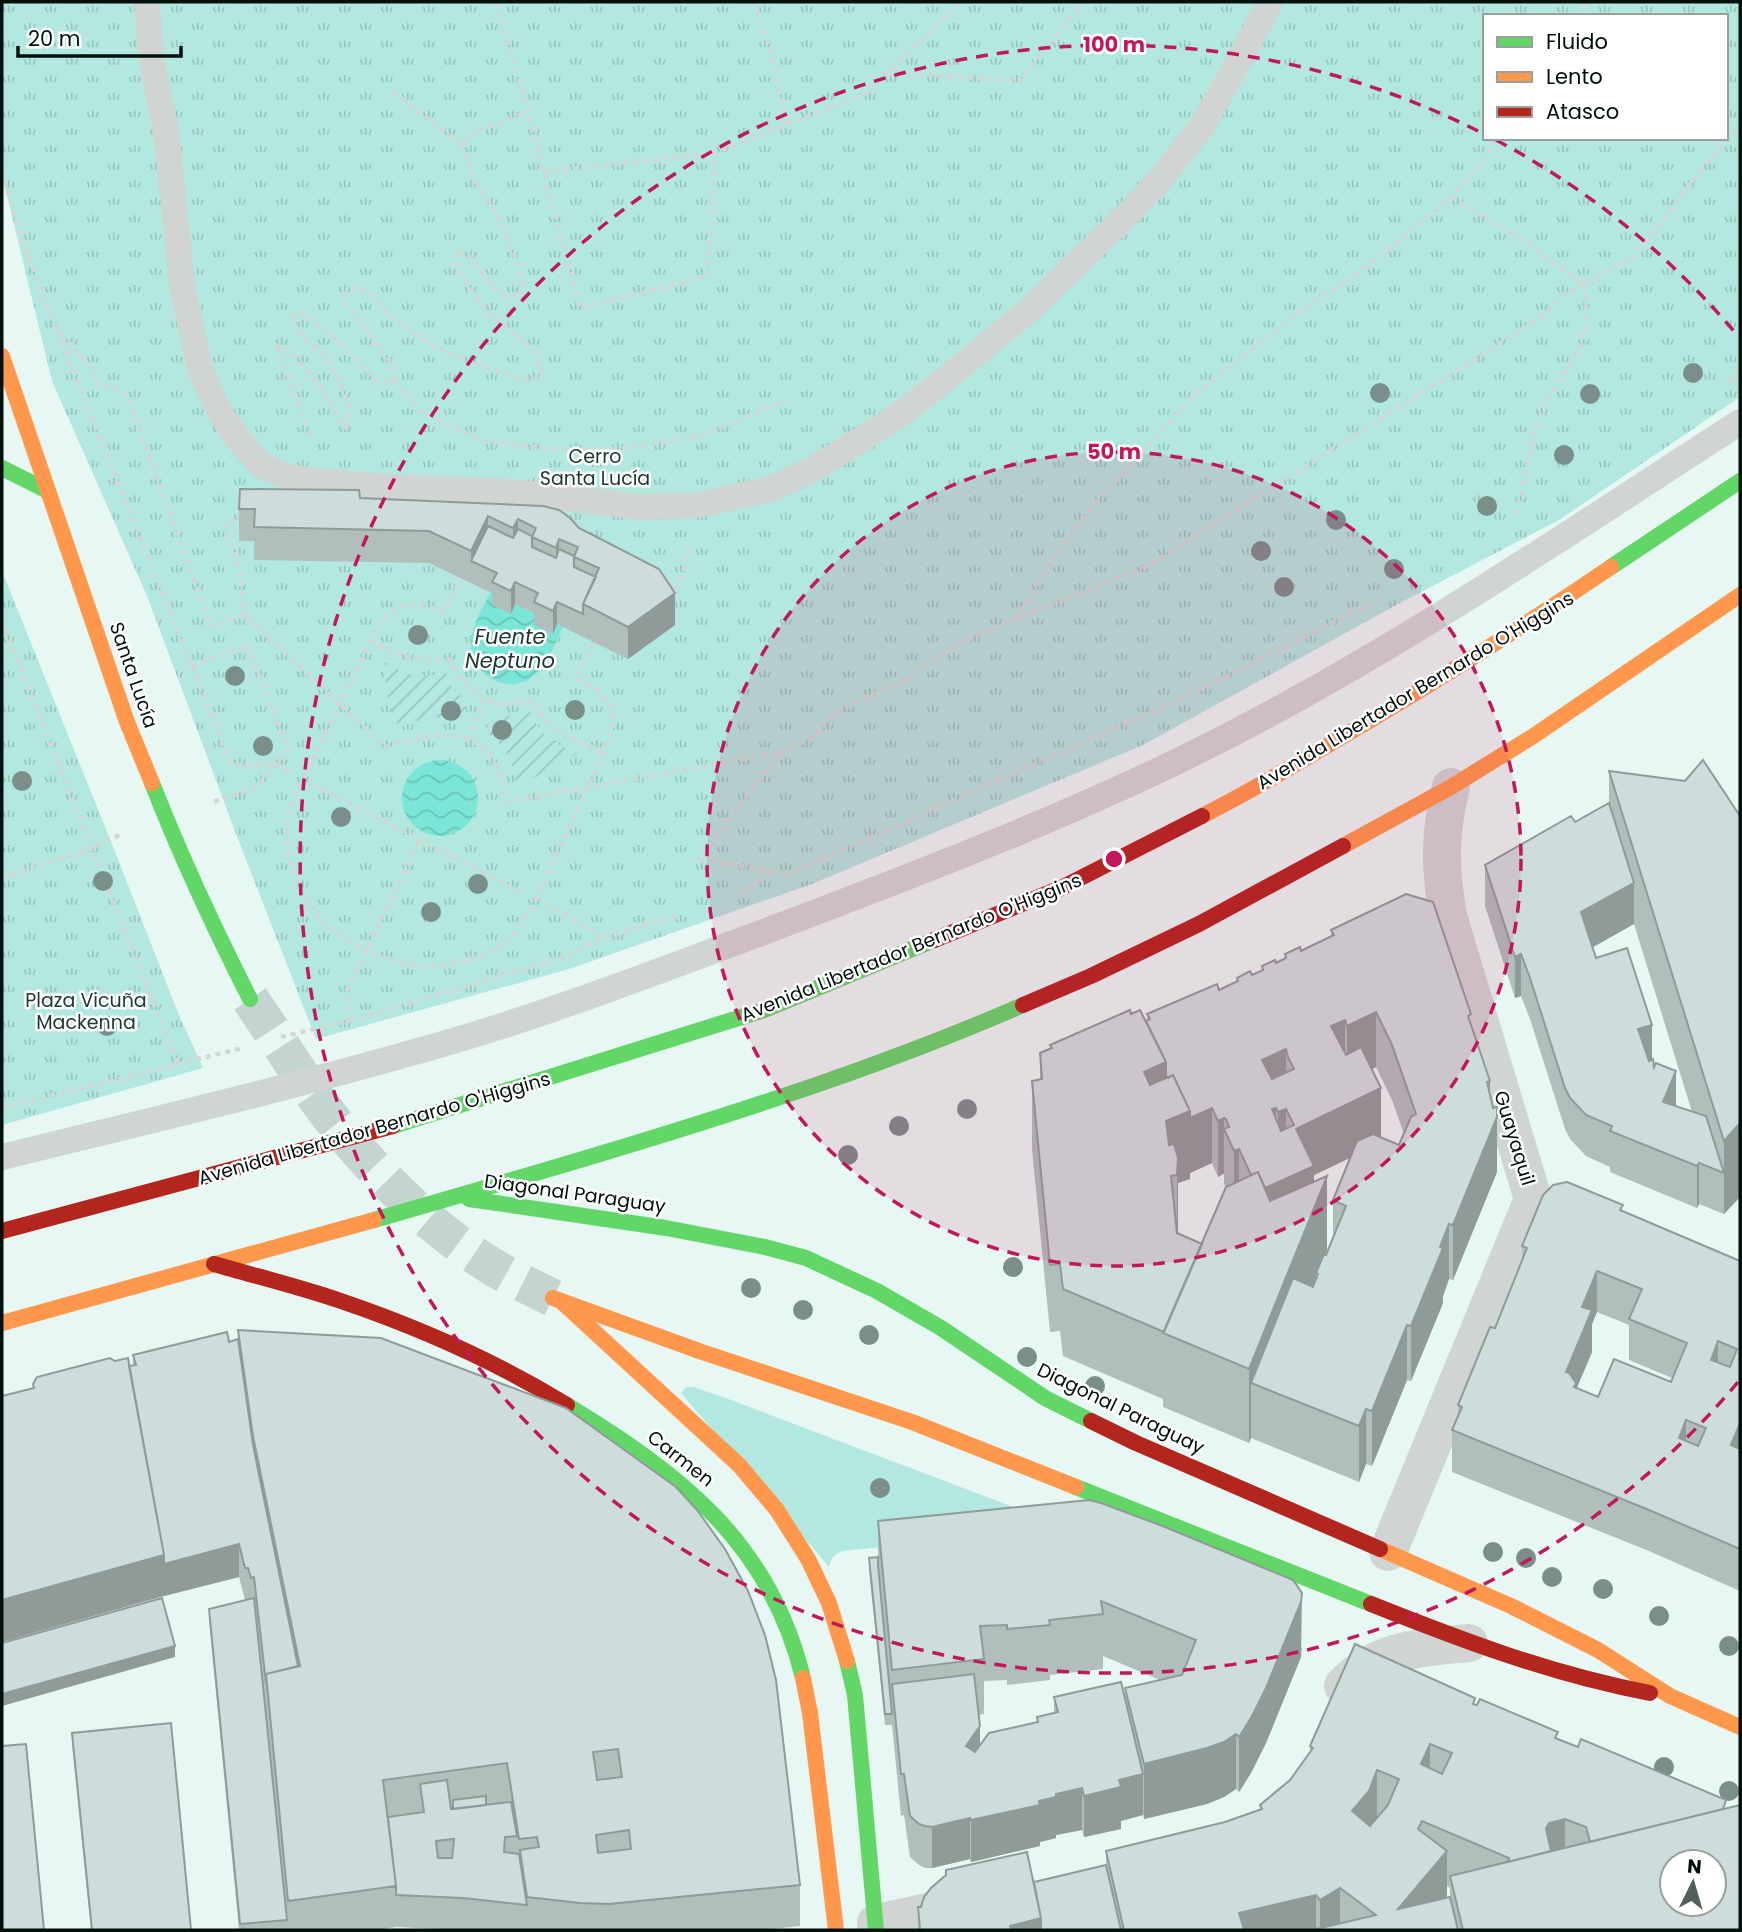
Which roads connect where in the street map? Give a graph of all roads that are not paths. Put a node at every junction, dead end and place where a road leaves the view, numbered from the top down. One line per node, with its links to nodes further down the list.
1 (147, 2): 2 (lane)
2 (1270, 2)
3 (2, 356): 7 (main road, Santa Lucía)
4 (1740, 422): 11 (lane)
5 (2, 468): 7 (main road)
6 (1740, 481): 13 (main road, Avenida Libertador Bernardo O'Higgins)
7 (48, 491): 10 (main road, Santa Lucía)
8 (1740, 595): 9 (main road)
9 (1451, 787): 12 (main road); 17 (street, Guayaquil)
10 (250, 999)
11 (2, 1157)
12 (456, 1197): 14 (main road); 17 (main road, Diagonal Paraguay)
13 (2, 1231)
14 (214, 1265): 16 (main road); 24 (main road, Carmen)
15 (557, 1299): 18 (main road, Diagonal Paraguay); 23 (main road, Carmen)
16 (2, 1322)
17 (1388, 1552): 19 (main road, Diagonal Paraguay)
18 (1469, 1643): 19 (main road, Diagonal Paraguay); 20 (street)
19 (1670, 1696): 21 (main road, Diagonal Paraguay)
20 (1324, 1721)
21 (1740, 1727)
22 (1008, 1896): 23 (street)
23 (876, 1927)
24 (836, 1930)

